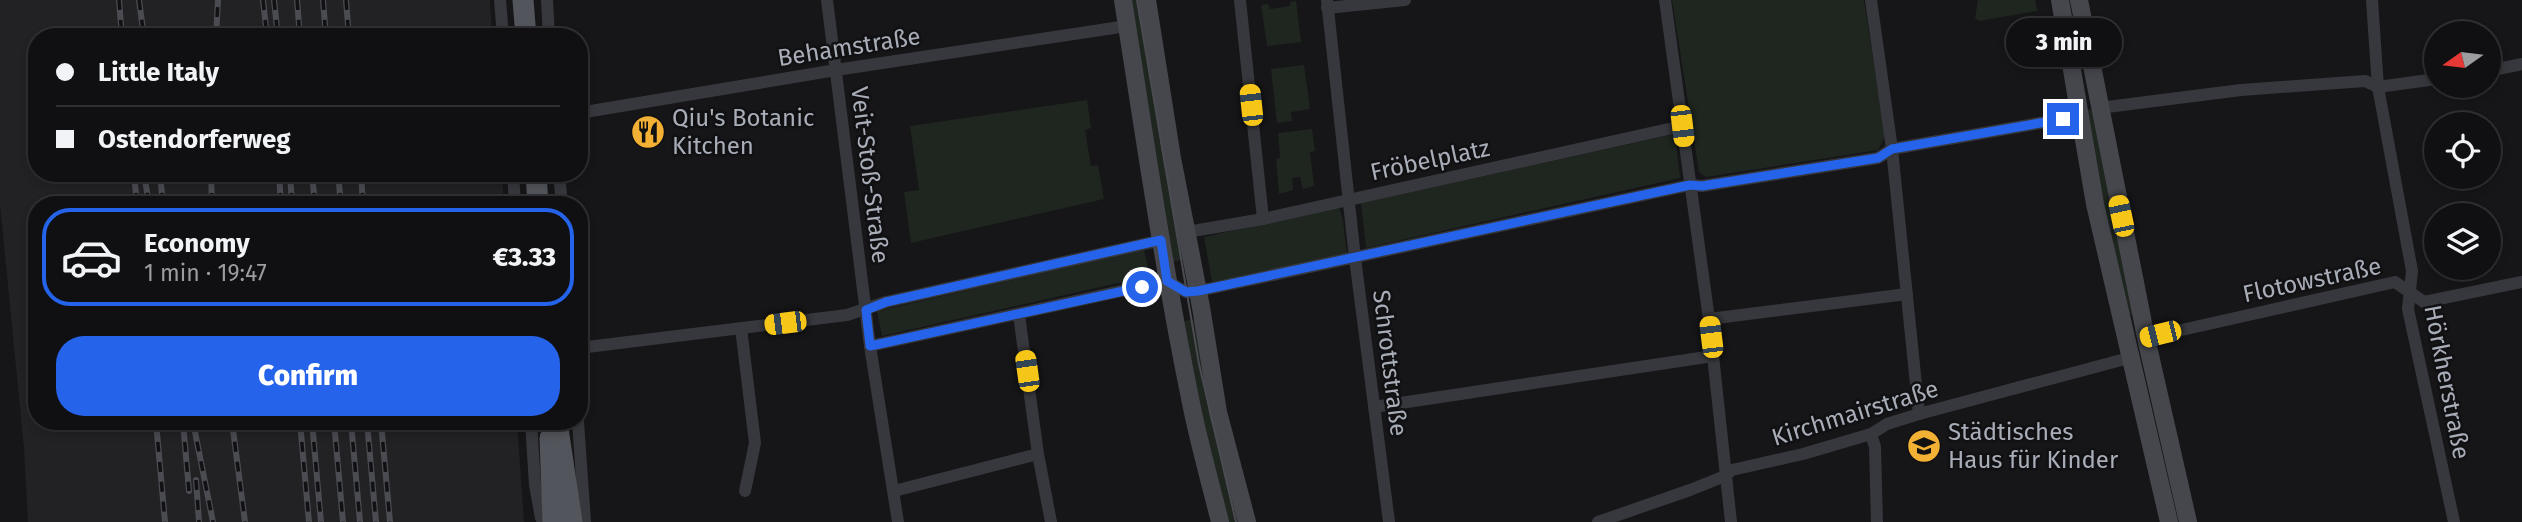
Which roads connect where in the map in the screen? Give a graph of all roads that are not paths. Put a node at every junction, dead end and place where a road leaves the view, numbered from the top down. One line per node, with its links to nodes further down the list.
1 (500, 0): 16 (street)
2 (523, 0): 17 (main road)
3 (547, 0): 18 (street)
4 (827, 0): 21 (street, Veit-Stoß-Straße)
5 (1122, 0): 15 (main road)
6 (1147, 0): 32 (main road)
7 (1240, 0): 31 (street)
8 (1405, 0): 14 (street)
9 (1665, 0): 27 (street)
10 (1871, 0): 28 (street)
11 (2060, 0): 26 (main road)
12 (2079, 0): 24 (main road)
13 (2372, 0): 23 (street, Hörkherstraße)
14 (1327, 4): 30 (street, Schrottstraße)
15 (1127, 26): 21 (street, Behamstraße); 33 (main road)
16 (502, 28)
17 (525, 28)
18 (549, 28)
19 (2522, 64): 20 (street)
20 (2501, 68)
21 (836, 70): 25 (street, Behamstraße); 40 (street, Veit-Stoß-Straße)
22 (2424, 81): 23 (street)
23 (2378, 87): 24 (street); 38 (street, Hörkherstraße)
24 (2099, 108): 44 (main road)
25 (588, 111)
26 (2080, 116): 28 (street); 48 (main road)
27 (1682, 126): 29 (street); 30 (street, Fröbelplatz)
28 (1892, 149): 29 (street); 39 (street)
29 (1690, 185): 34 (street); 42 (street)
30 (1349, 199): 31 (street, Fröbelplatz); 34 (street, Schrottstraße)
31 (1263, 219): 32 (street, Fröbelplatz)
32 (1187, 232): 37 (main road)
33 (1161, 240): 35 (main road); 40 (street)
34 (1355, 258): 37 (street); 50 (street, Schrottstraße)
35 (1167, 281): 37 (street); 41 (street); 68 (main road)
36 (2522, 282): 38 (street, Flotowstraße)
37 (1198, 291): 69 (main road)
38 (2410, 291): 44 (street, Flotowstraße); 76 (street, Hörkherstraße)
39 (1907, 294): 42 (street); 52 (street)
40 (866, 310): 43 (street); 45 (street, Veit-Stoß-Straße)
41 (1019, 314): 45 (street); 58 (street)
42 (1709, 319): 47 (street)
43 (741, 328): 46 (street); 60 (street)
44 (2146, 338): 49 (main road)
45 (870, 346): 61 (street, Veit-Stoß-Straße)
46 (588, 347)
47 (1713, 356): 50 (street); 59 (street)
48 (2129, 358): 51 (main road); 52 (street, Kirchmairstraße)
49 (2162, 404): 51 (main road); 75 (main road)
50 (1374, 407): 70 (street, Schrottstraße)
51 (2141, 408): 74 (main road)
52 (1919, 414): 57 (street, Kirchmairstraße)
53 (532, 430): 62 (street)
54 (550, 430): 63 (main road)
55 (558, 430): 64 (main road)
56 (579, 430): 65 (street)
57 (1871, 434): 59 (street, Kirchmairstraße); 73 (street)
58 (1038, 454): 61 (street); 67 (street)
59 (1725, 476): 71 (street, Kirchmairstraße); 72 (street)
60 (745, 491)
61 (894, 491): 66 (street, Veit-Stoß-Straße)
62 (544, 522)
63 (553, 522)
64 (572, 522)
65 (585, 522)
66 (898, 522)
67 (1051, 522)
68 (1220, 522)
69 (1247, 522)
70 (1389, 522)
71 (1598, 522)
72 (1731, 522)
73 (1877, 522)
74 (2169, 522)
75 (2188, 522)
76 (2454, 522)

